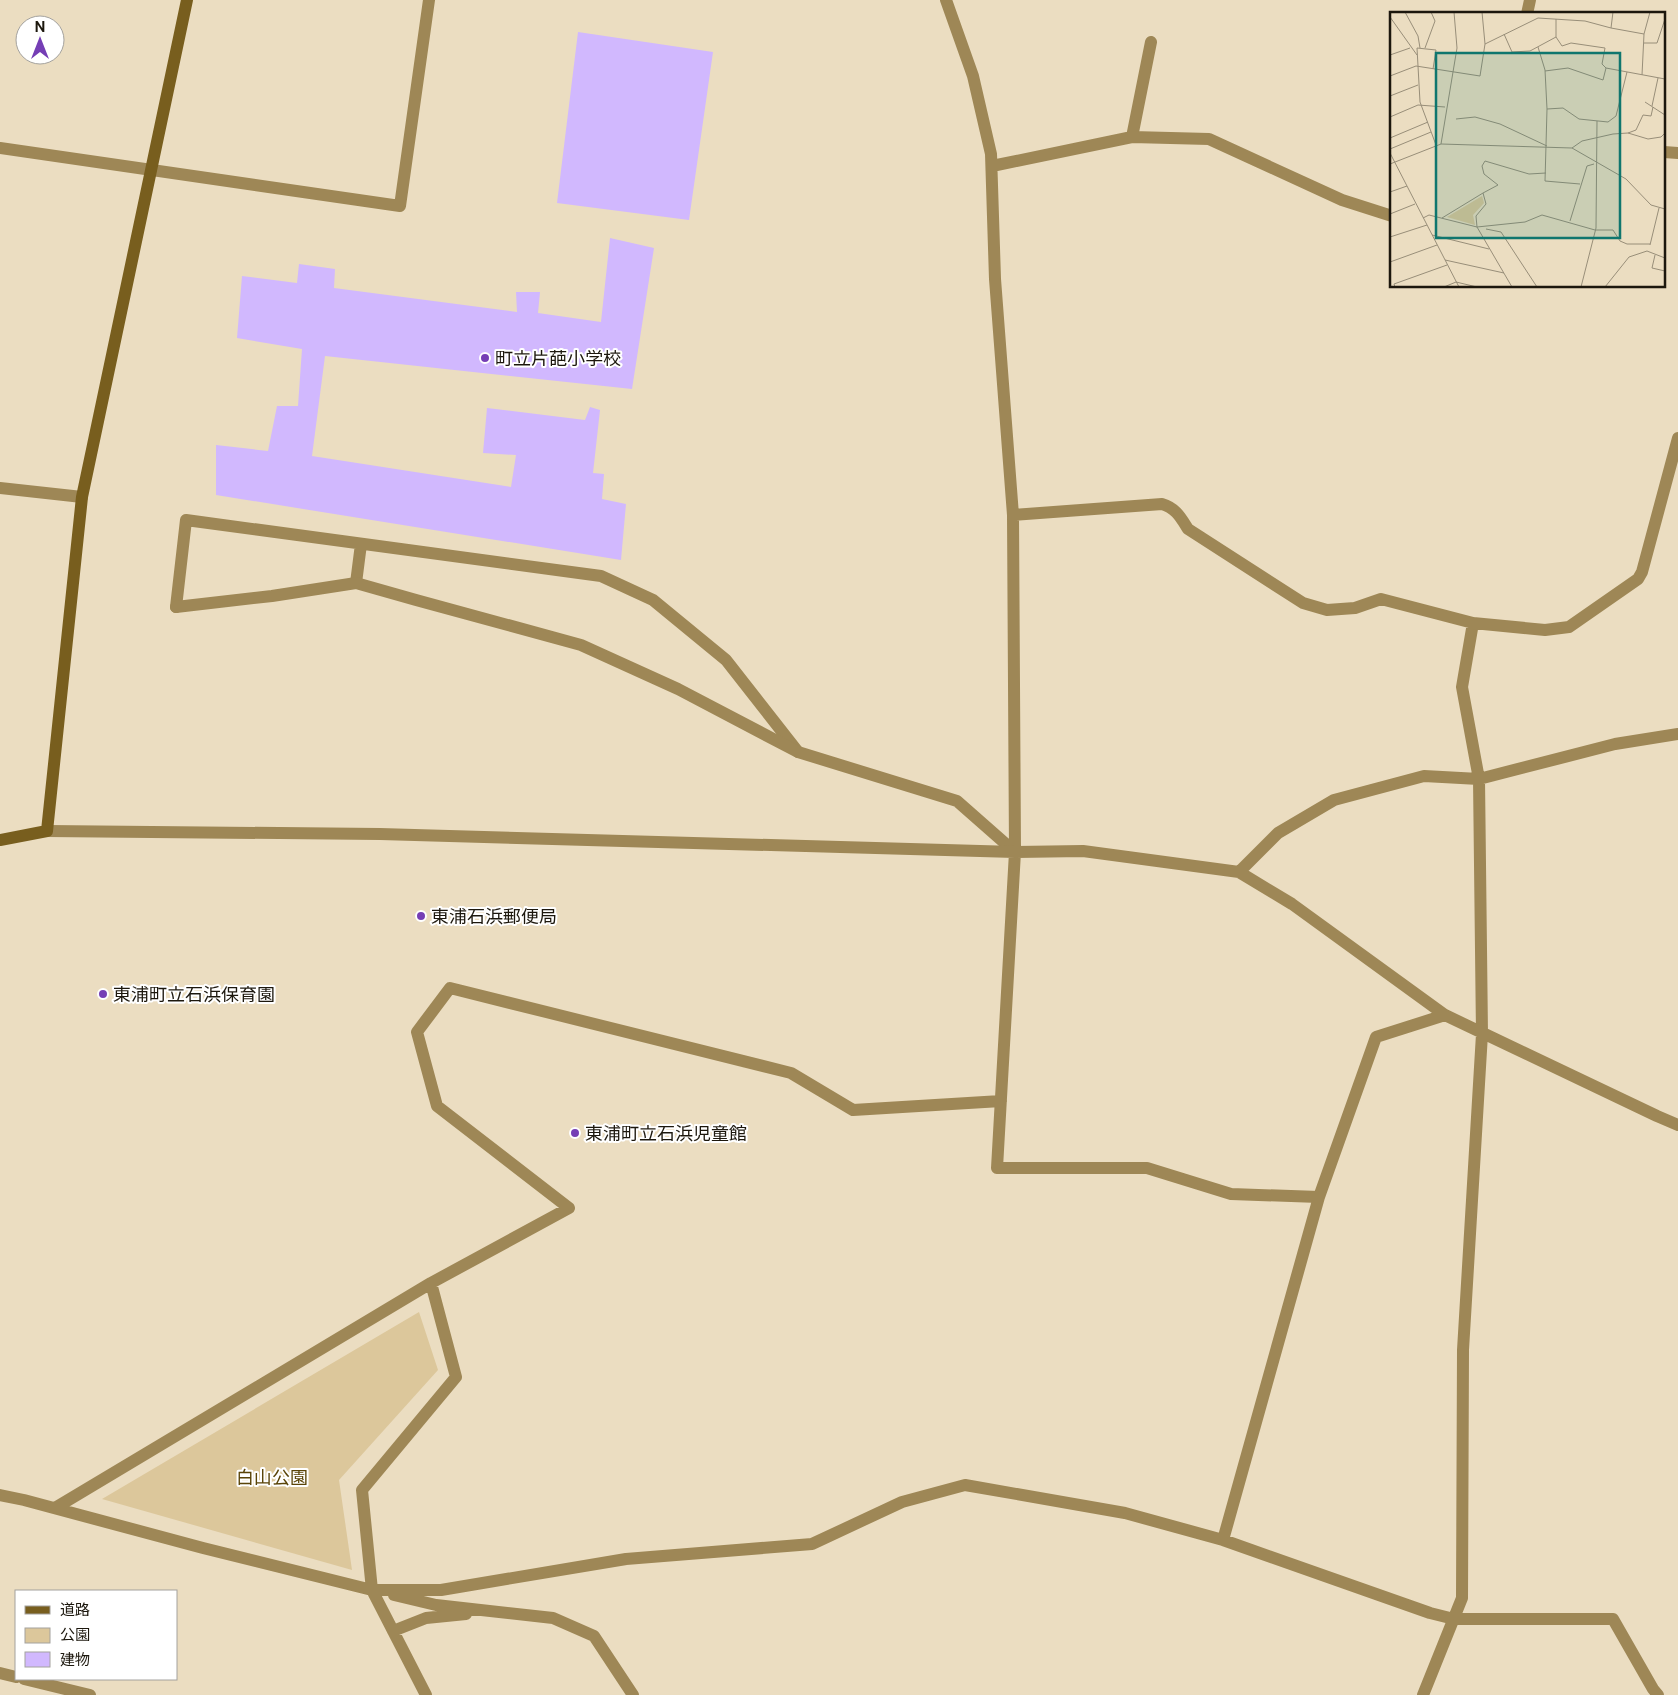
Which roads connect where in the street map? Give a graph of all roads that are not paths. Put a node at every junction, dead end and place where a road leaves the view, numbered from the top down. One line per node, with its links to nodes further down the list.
1 (187, 0): 8 (street)
2 (429, 0): 8 (street)
3 (946, 0): 7 (street)
4 (1151, 42): 5 (street)
5 (1132, 137): 7 (street); 9 (street)
6 (0, 148): 8 (street)
7 (992, 166): 13 (street)
8 (150, 170): 12 (street)
9 (1390, 215)
10 (1678, 438): 16 (street)
11 (0, 488): 12 (street)
12 (82, 497): 20 (street)
13 (1012, 514): 16 (street); 22 (street)
14 (361, 544): 15 (street); 15 (street); 18 (street)
15 (356, 583): 18 (street)
16 (1474, 623): 19 (street)
17 (1678, 734): 19 (street)
18 (798, 752): 22 (street)
19 (1480, 779): 23 (street); 25 (street)
20 (47, 830): 21 (street); 22 (street)
21 (0, 840)
22 (1015, 852): 23 (street); 26 (street)
23 (1239, 872): 24 (street)
24 (1444, 1015): 25 (street); 28 (street)
25 (1482, 1034): 27 (street); 35 (street)
26 (1002, 1101): 28 (street); 29 (street)
27 (1678, 1125)
28 (1319, 1197): 32 (street)
29 (431, 1283): 31 (street); 33 (street)
30 (0, 1495): 31 (street)
31 (55, 1508): 33 (street)
32 (1222, 1540): 33 (street); 35 (street)
33 (372, 1590): 34 (street); 36 (street)
34 (499, 1612): 36 (street); 42 (street)
35 (1454, 1619): 43 (street); 44 (street)
36 (393, 1631): 41 (street)
37 (0, 1673): 38 (street)
38 (15, 1677)
39 (28, 1680): 40 (street)
40 (90, 1695)
41 (426, 1695)
42 (633, 1695)
43 (1423, 1695)
44 (1658, 1695)

